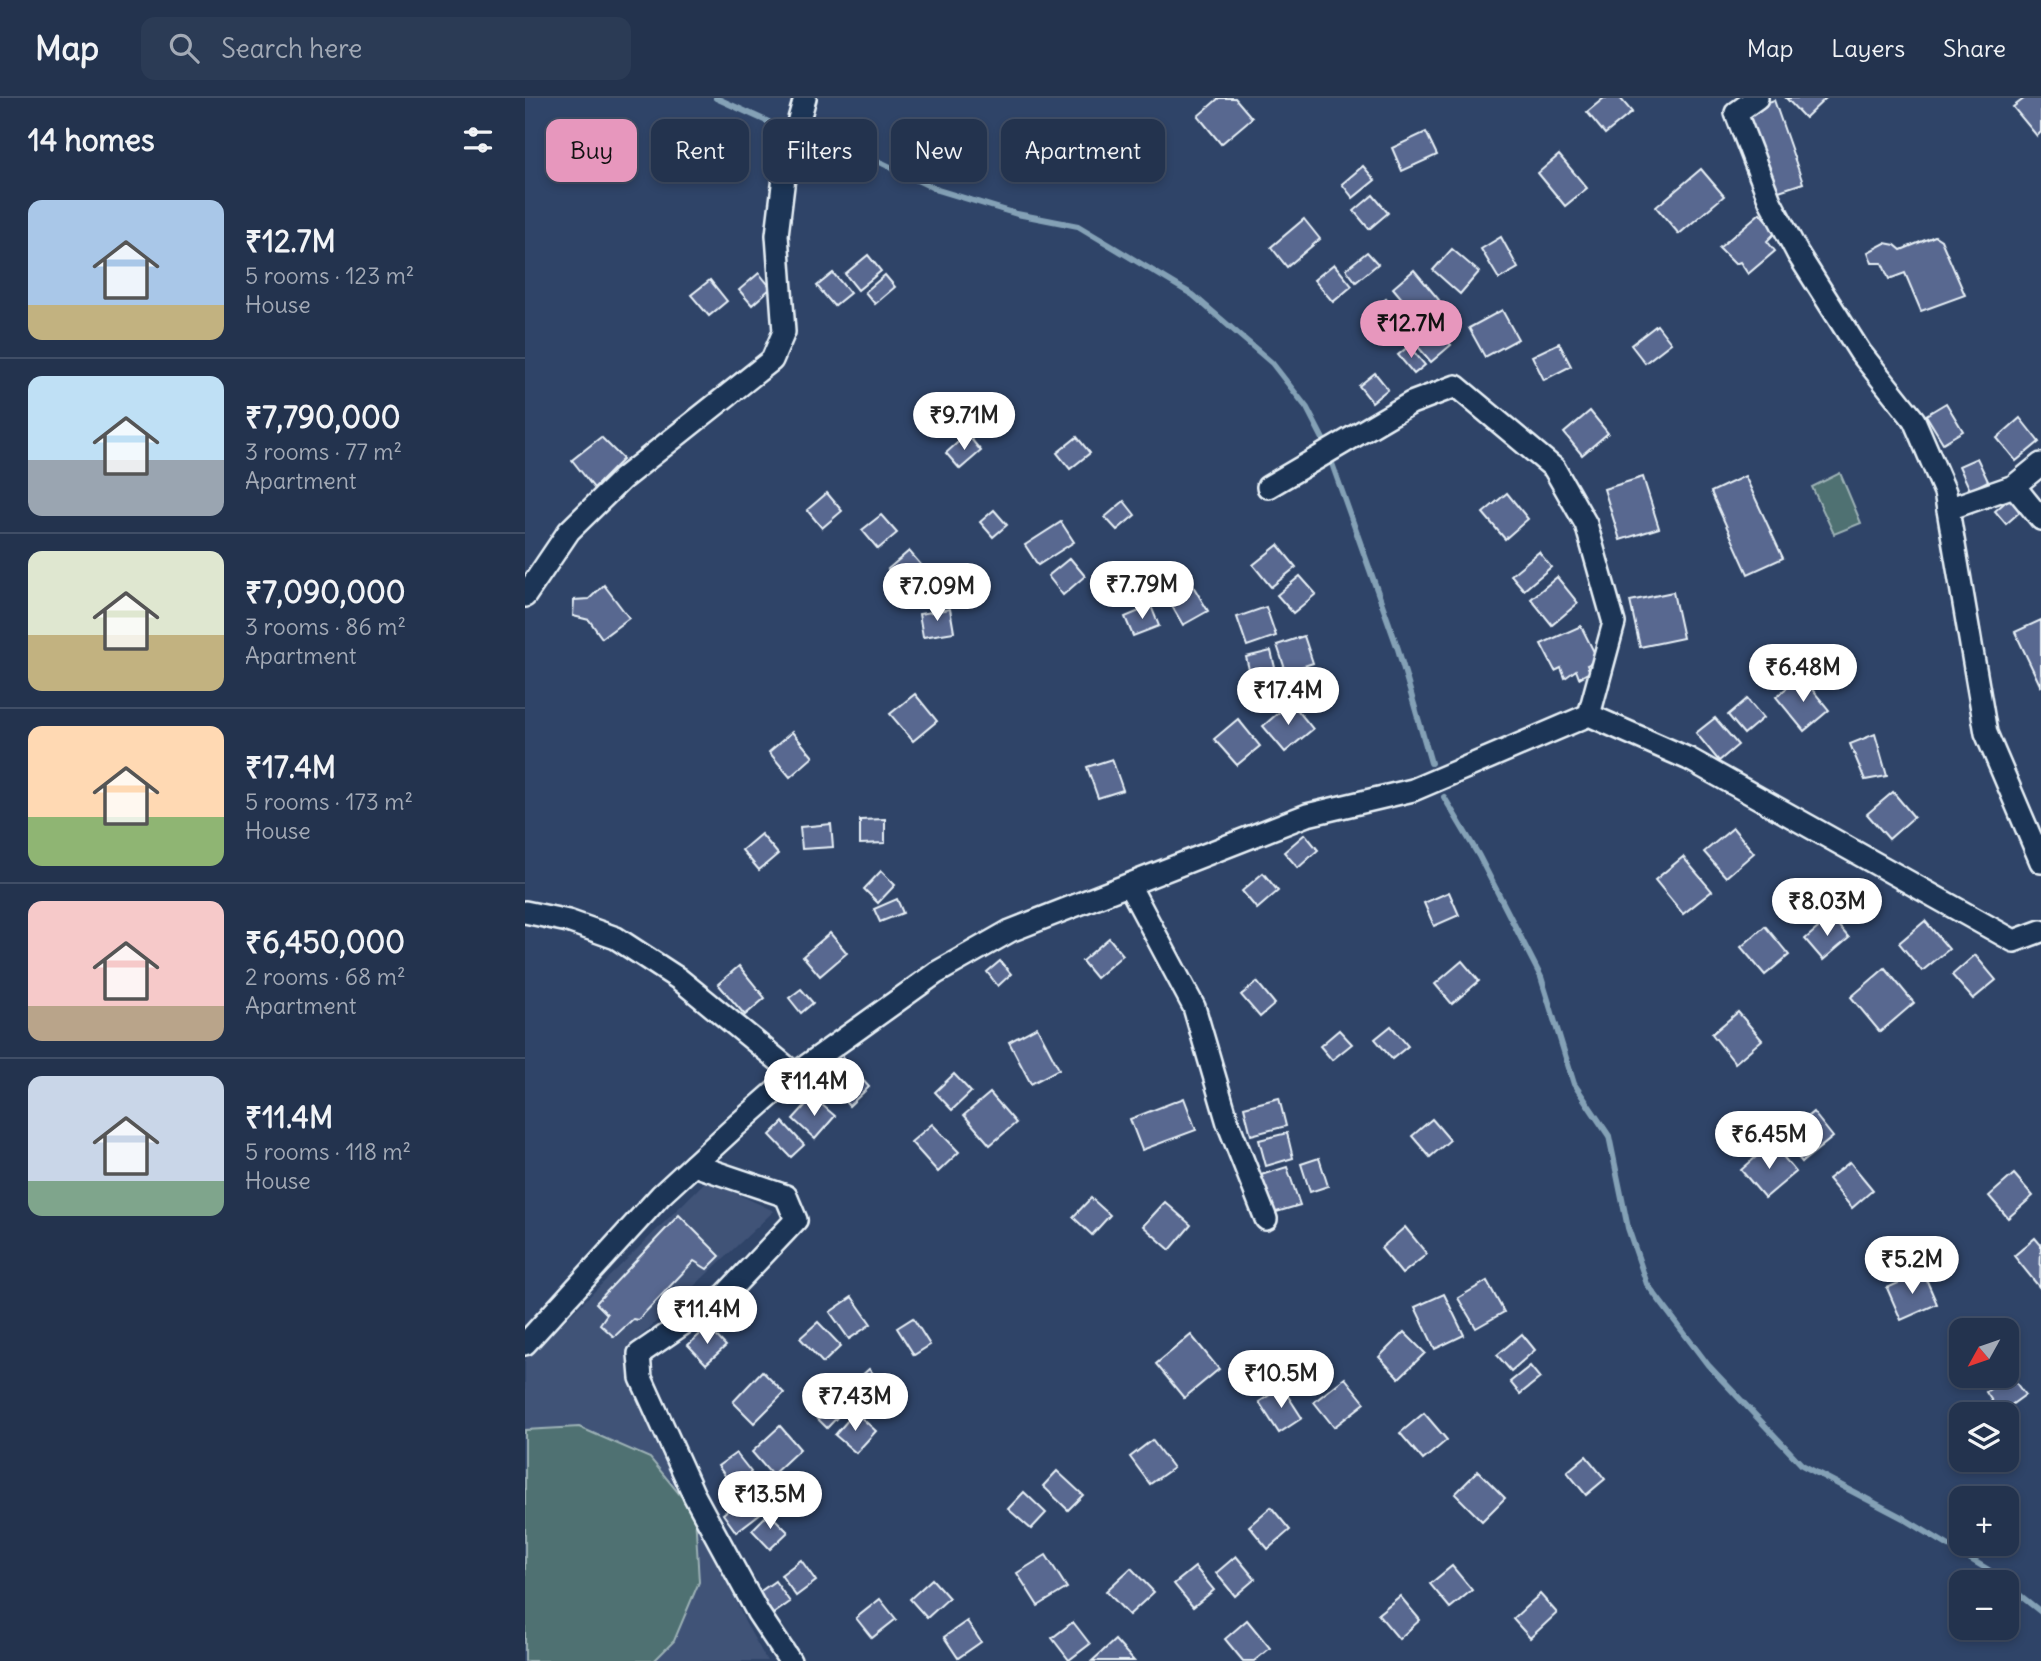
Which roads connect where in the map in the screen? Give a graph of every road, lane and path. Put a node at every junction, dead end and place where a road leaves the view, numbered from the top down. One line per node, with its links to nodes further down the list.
1 (805, 98): 8 (street)
2 (1757, 98): 6 (street)
3 (2041, 464): 4 (street)
4 (2014, 486): 6 (street); 7 (street)
5 (1268, 487): 9 (street)
6 (1948, 509): 10 (street)
7 (2041, 519)
8 (525, 596)
9 (1590, 715): 11 (street); 13 (street)
10 (2041, 862)
11 (1129, 885): 14 (street); 16 (street)
12 (525, 912): 14 (street)
13 (2041, 931)
14 (795, 1074): 15 (street)
15 (694, 1165): 17 (street); 18 (street)
16 (1266, 1219)
17 (525, 1344)
18 (790, 1661)

